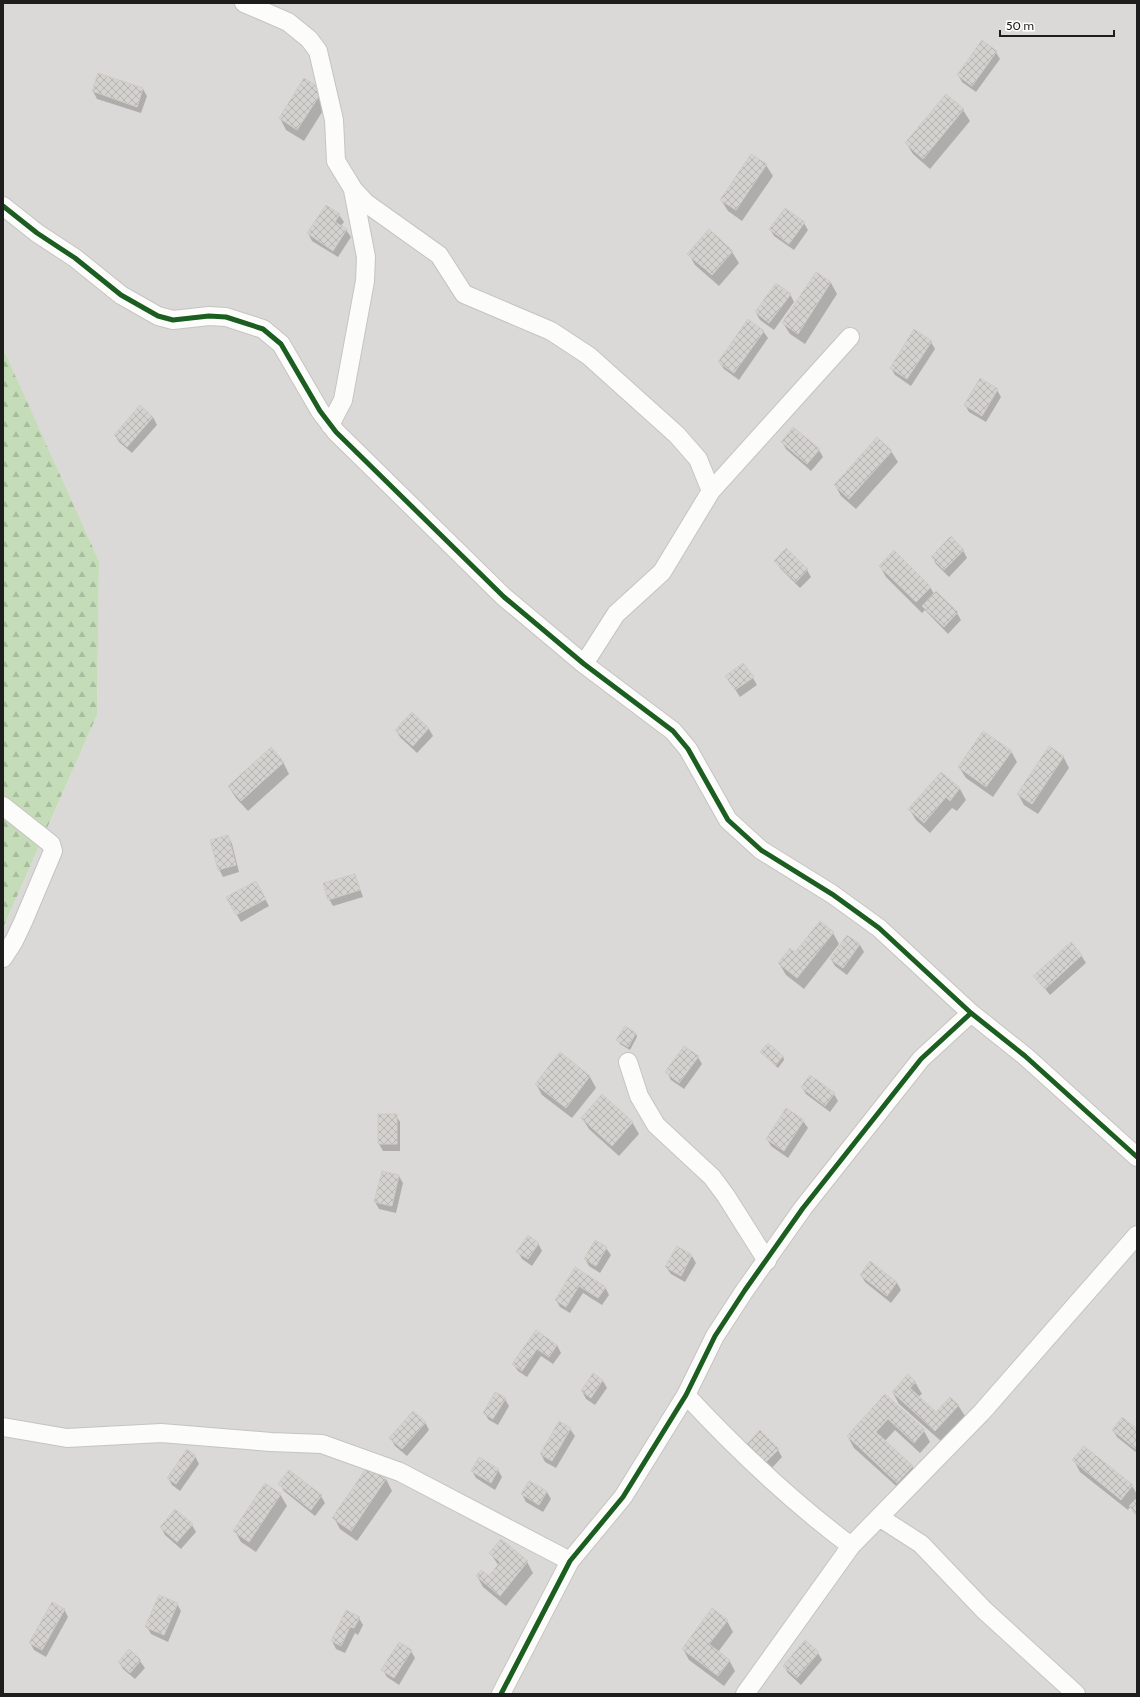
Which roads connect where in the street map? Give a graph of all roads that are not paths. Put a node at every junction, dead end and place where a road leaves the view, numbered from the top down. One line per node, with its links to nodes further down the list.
1 (244, 3): 2 (street)
2 (353, 189): 5 (street); 6 (street)
3 (3, 206): 5 (street)
4 (850, 337): 6 (street)
5 (330, 425): 7 (street)
6 (711, 491): 7 (street)
7 (584, 664): 10 (street)
8 (3, 806): 9 (street)
9 (3, 958)
10 (971, 1014): 12 (street); 14 (street)
11 (628, 1062): 14 (street)
12 (1137, 1157)
13 (1137, 1235): 17 (street)
14 (767, 1261): 15 (street)
15 (686, 1395): 18 (street); 19 (street)
16 (3, 1427): 19 (street)
17 (879, 1516): 18 (street); 22 (street)
18 (851, 1546): 21 (street)
19 (570, 1561): 20 (street)
20 (501, 1694)
21 (745, 1694)
22 (1076, 1694)

